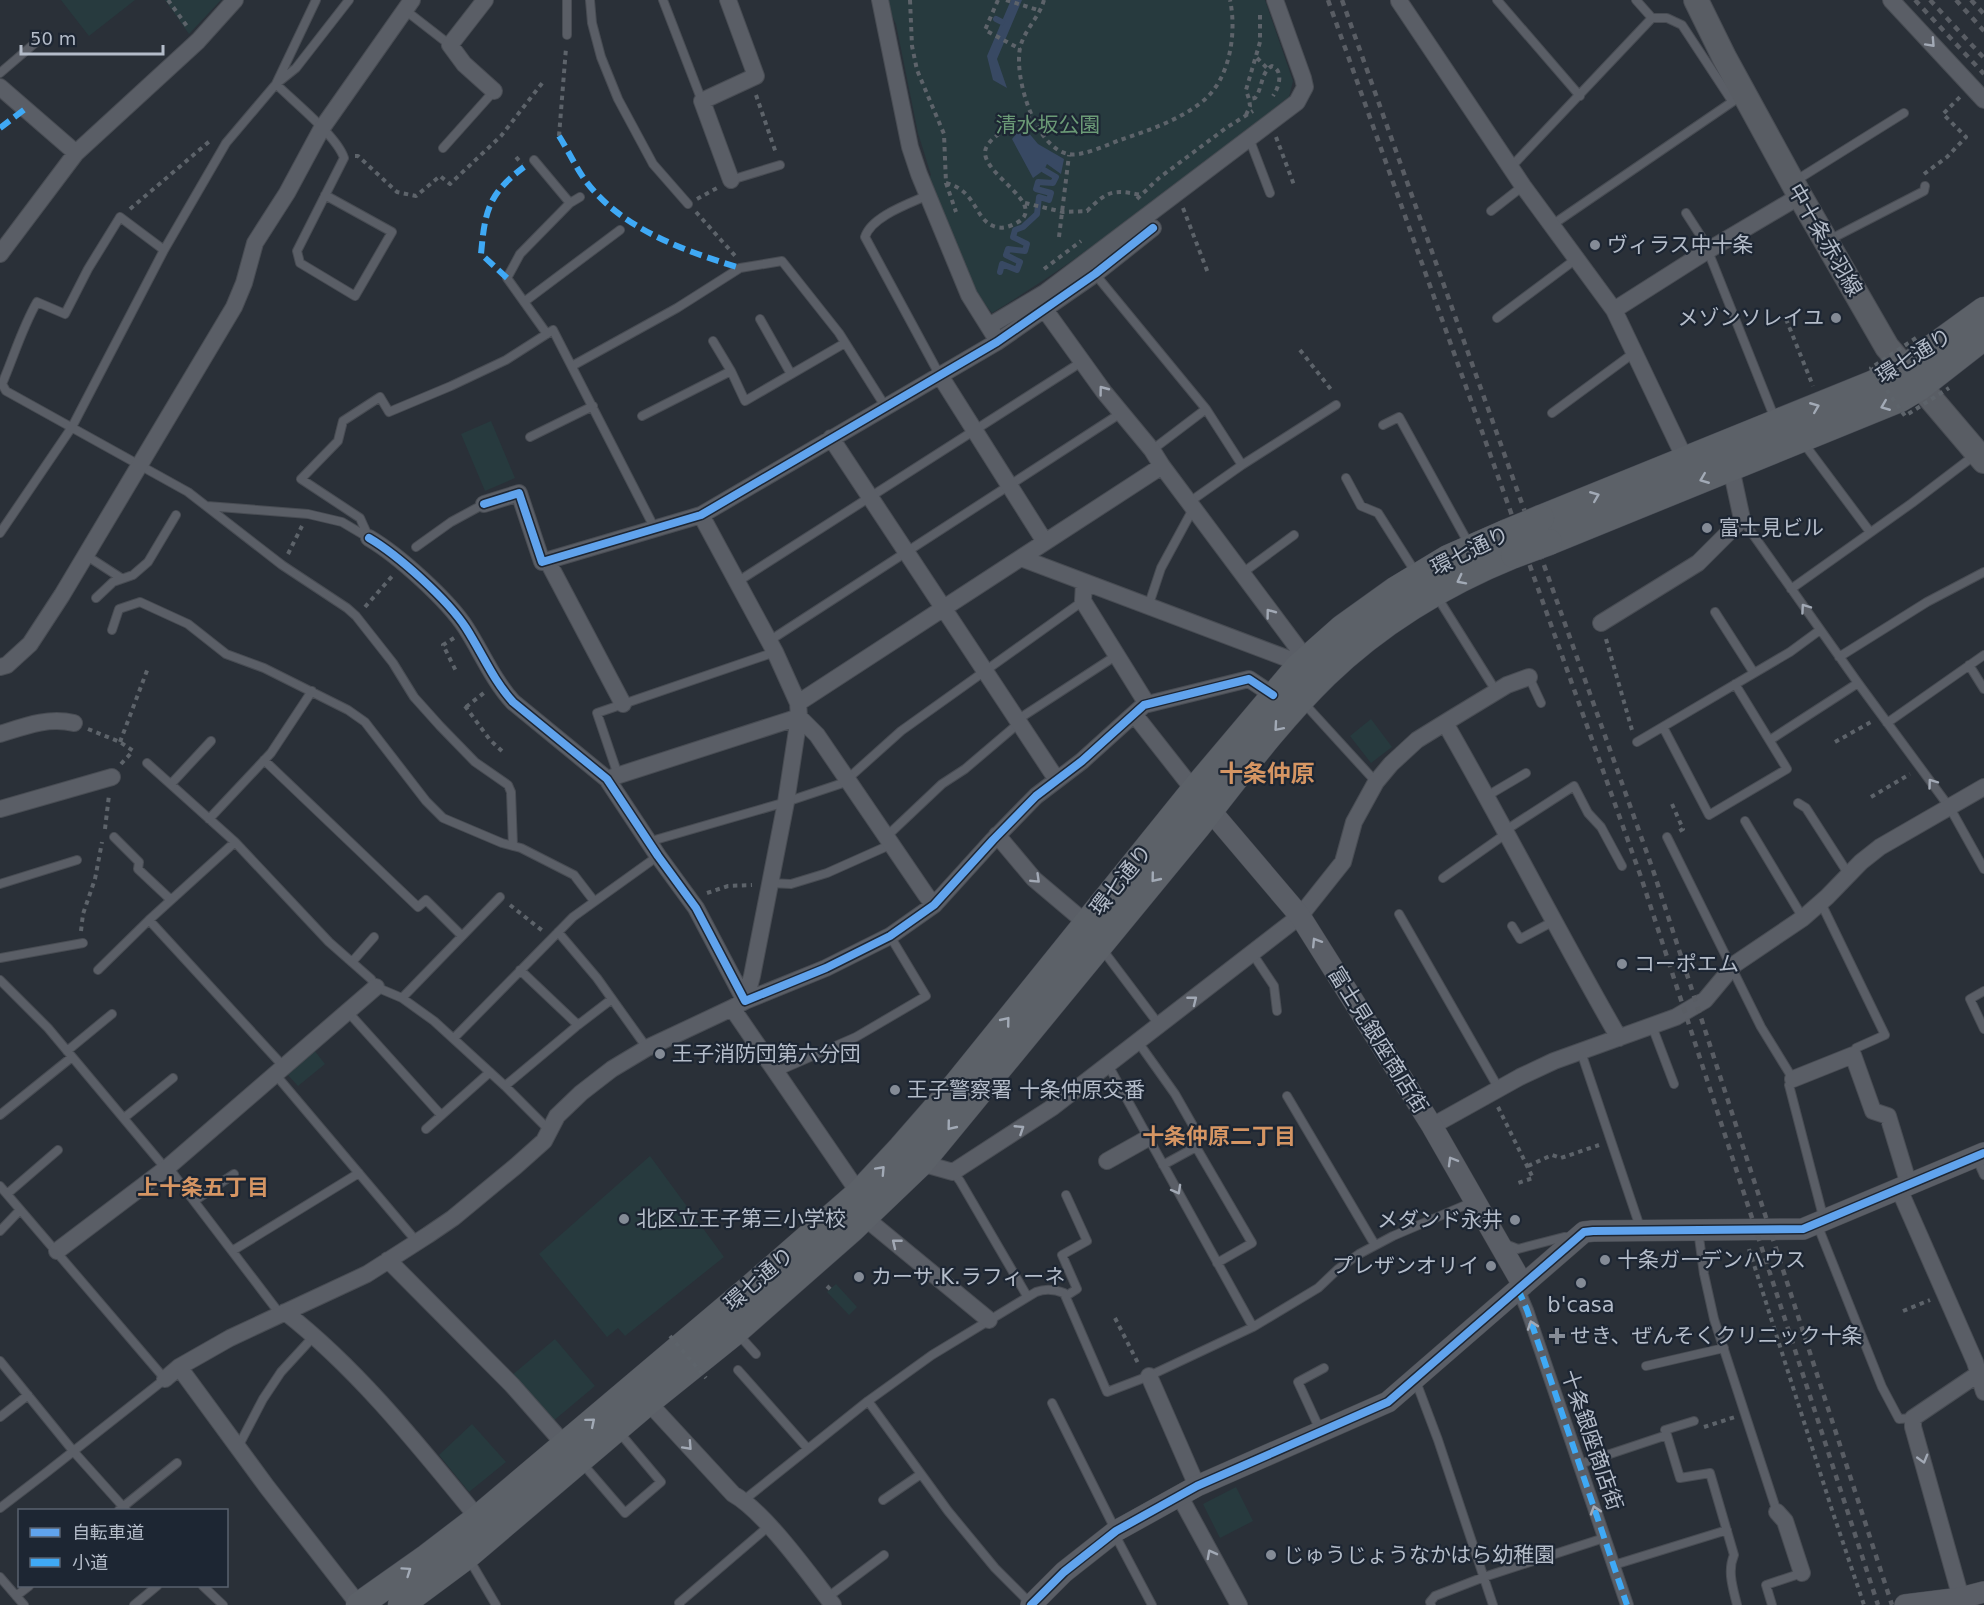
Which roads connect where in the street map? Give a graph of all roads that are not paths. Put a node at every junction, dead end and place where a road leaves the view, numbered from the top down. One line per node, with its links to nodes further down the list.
1 (235, 0): 33 (street)
2 (316, 0): 22 (lane)
3 (349, 0): 22 (lane)
4 (485, 0): 20 (street)
5 (567, 0): 19 (lane)
6 (590, 0): 46 (lane)
7 (663, 0): 28 (lane)
8 (728, 0): 28 (street)
9 (880, 0): 43 (street)
10 (1275, 0): 31 (street)
11 (1400, 0): 36 (street)
12 (1497, 0): 25 (lane)
13 (1636, 0): 17 (lane)
14 (1696, 0): 26 (main road, 中十条赤羽線)
15 (1891, 0): 27 (street, one-way to 27)
16 (408, 5): 20 (lane); 30 (street)
17 (1652, 18): 25 (lane); 26 (lane)
18 (42, 37): 21 (lane)
19 (566, 40)
20 (450, 45): 24 (street)
21 (0, 73)
22 (276, 84): 30 (lane); 53 (lane)
23 (0, 87): 33 (street)
24 (494, 91): 32 (lane)
25 (1580, 96): 36 (lane)
26 (1738, 98): 40 (main road, 中十条赤羽線); 49 (lane)
27 (1984, 100)
28 (702, 101): 37 (street)
29 (1904, 113): 40 (lane)
30 (322, 128): 42 (lane); 95 (street)
31 (1249, 138): 41 (lane); 64 (street)
32 (443, 148)
33 (76, 153): 55 (street)
34 (534, 160): 45 (lane)
35 (780, 165): 37 (lane)
36 (1511, 167): 38 (street)
37 (731, 180)
38 (1523, 186): 47 (lane); 49 (street)
39 (1925, 186): 52 (lane)
40 (1796, 189): 52 (main road, 中十条赤羽線); 54 (street)
41 (1270, 193)
42 (325, 195): 42 (lane)
43 (926, 196): 64 (street); 75 (lane)
44 (580, 197): 45 (lane)
45 (570, 203): 58 (lane)
46 (688, 204)
47 (1491, 211)
48 (1686, 213): 54 (lane)
49 (1552, 225): 56 (street)
50 (1153, 228): 57 (street)
51 (620, 230): 58 (lane)
52 (1826, 242): 76 (main road, 中十条赤羽線)
53 (164, 250): 86 (lane); 86 (lane)
54 (1707, 250): 60 (street); 84 (lane)
55 (0, 254)
56 (1576, 259): 60 (street); 62 (lane)
57 (1095, 274): 59 (street); 80 (lane)
58 (524, 302): 65 (lane)
59 (1045, 310): 68 (street); 71 (street)
60 (1614, 310): 70 (street)
61 (1984, 310): 76 (main road, 環七通り)
62 (1497, 318)
63 (760, 319): 74 (lane)
64 (989, 326): 68 (street)
65 (547, 334): 72 (lane); 112 (lane)
66 (1984, 337): 76 (main road, 環七通り)
67 (713, 341): 73 (lane)
68 (997, 342): 75 (street)
69 (845, 343): 72 (lane); 74 (lane); 79 (lane)
70 (1636, 352): 82 (lane); 93 (street)
71 (1083, 361): 81 (street, one-way to 71); 87 (lane)
72 (572, 366): 78 (lane)
73 (731, 371): 74 (lane); 83 (lane)
74 (791, 374)
75 (939, 374): 79 (street); 87 (street)
76 (1912, 378): 84 (main road, 環七通り, one-way to 76); 90 (main road, 環七通り, one-way to 90); 92 (main road, 中十条赤羽線)
77 (1336, 405): 94 (lane)
78 (593, 406): 88 (lane); 107 (lane)
79 (885, 406): 89 (street)
80 (1206, 409): 91 (lane); 94 (lane)
81 (1121, 413): 91 (street); 99 (lane)
82 (1552, 413)
83 (642, 416)
84 (1776, 422): 93 (main road, 環七通り)
85 (1383, 425): 116 (lane)
86 (72, 427): 95 (lane); 110 (lane)
87 (975, 431): 99 (street); 100 (lane)
88 (530, 437)
89 (831, 438): 100 (street); 105 (street)
90 (1801, 440): 97 (main road, 環七通り); 109 (lane)
91 (1152, 450): 96 (street)
92 (1979, 451): 109 (lane)
93 (1685, 459): 108 (main road, 環七通り, one-way to 93)
94 (1242, 465): 103 (lane)
95 (141, 466): 102 (lane); 118 (street)
96 (1162, 466): 103 (street); 113 (street)
97 (1731, 468): 106 (street); 108 (main road, 環七通り, one-way to 108)
98 (1346, 478): 126 (lane)
99 (1008, 484): 113 (street); 117 (lane)
100 (870, 497): 117 (street); 124 (lane)
101 (484, 504): 115 (lane); 120 (street)
102 (207, 506): 112 (lane); 192 (lane)
103 (1191, 506): 122 (street); 130 (lane)
104 (176, 515): 123 (lane)
105 (702, 515): 107 (street); 124 (street)
106 (1742, 519): 127 (lane); 133 (street)
107 (655, 530): 120 (street)
108 (1545, 530): 114 (main road, 環七通り, bridge)
109 (1870, 532): 127 (lane)
110 (0, 533)
111 (1294, 535): 122 (lane)
112 (369, 538): 170 (street)
113 (1045, 542): 119 (street)
114 (1510, 544): 116 (main road, 環七通り); 126 (main road, 環七通り, one-way to 126)
115 (416, 547)
116 (1472, 548): 126 (main road, 環七通り)
117 (907, 553): 131 (street); 136 (lane)
118 (87, 556): 123 (lane); 142 (street)
119 (1021, 558): 125 (street); 131 (street)
120 (547, 560): 154 (street)
121 (1984, 572): 139 (lane)
122 (1241, 574): 140 (street, one-way to 122)
123 (121, 578): 128 (lane)
124 (737, 582): 136 (street)
125 (1084, 582): 129 (street); 130 (street)
126 (1427, 585): 140 (main road, 環七通り); 150 (lane); 152 (main road, 環七通り)
127 (1791, 589): 135 (lane, one-way to 127)
128 (96, 598)
129 (1083, 601): 137 (street); 143 (lane)
130 (1148, 607): 140 (street)
131 (944, 608): 143 (street); 156 (street)
132 (1715, 612): 144 (lane)
133 (1602, 623)
134 (112, 630): 149 (lane)
135 (1820, 630): 139 (lane); 144 (lane)
136 (772, 647): 154 (lane); 156 (street)
137 (1117, 655): 155 (street); 158 (lane)
138 (1984, 655): 141 (lane)
139 (1839, 657): 146 (lane)
140 (1304, 662): 151 (main road, 環七通り)
141 (1969, 665): 148 (lane); 157 (lane)
142 (0, 667)
143 (986, 671): 158 (street); 171 (lane)
144 (1754, 673): 147 (lane)
145 (1529, 678): 150 (street); 153 (lane)
146 (1858, 683): 157 (lane); 163 (lane)
147 (1735, 684): 161 (lane); 163 (lane)
148 (1984, 688)
149 (312, 691): 166 (lane); 192 (lane)
150 (1496, 691): 160 (street)
151 (1273, 695): 155 (street); 176 (main road, 環七通り)
152 (1302, 701): 173 (lane); 182 (main road, 環七通り, one-way to 182)
153 (1541, 703)
154 (623, 704): 170 (lane)
155 (1140, 709): 172 (street); 176 (street)
156 (799, 710): 170 (street); 171 (street); 178 (street)
157 (1885, 719): 180 (lane, one-way to 157)
158 (1018, 721): 172 (street); 189 (lane)
159 (74, 723): 162 (street)
160 (1445, 723): 173 (street); 177 (street)
161 (1663, 727): 163 (lane); 165 (lane)
162 (0, 734)
163 (1770, 740)
164 (211, 741): 174 (lane)
165 (1637, 742)
166 (264, 760): 183 (lane); 214 (lane)
167 (147, 763): 174 (lane)
168 (1526, 773): 177 (lane)
169 (112, 777): 181 (street)
170 (613, 777): 191 (street)
171 (848, 779): 178 (lane); 189 (street)
172 (1057, 780): 186 (street)
173 (1376, 782): 207 (street)
174 (171, 784): 183 (lane)
175 (1984, 787): 180 (street)
176 (1194, 790): 182 (street); 211 (main road, 環七通り)
177 (1487, 796): 185 (street)
178 (786, 802): 191 (lane); 200 (street)
179 (1798, 803): 197 (lane)
180 (1950, 808): 196 (lane); 197 (street)
181 (0, 809)
182 (1210, 810): 207 (street, 富士見銀座商店街); 218 (main road, 環七通り, one-way to 218)
183 (209, 819): 190 (lane)
184 (1745, 821): 208 (lane)
185 (1507, 831): 195 (lane); 198 (lane); 210 (street)
186 (997, 835): 205 (street); 211 (street, one-way to 211)
187 (114, 837): 202 (lane)
188 (1667, 837): 222 (lane)
189 (890, 840): 200 (lane); 205 (street)
190 (235, 842): 202 (lane); 221 (lane)
191 (648, 842): 193 (street)
192 (513, 846): 203 (lane)
193 (658, 856): 203 (lane); 230 (street)
194 (77, 860): 199 (lane)
195 (1622, 866)
196 (1984, 869)
197 (1849, 875): 204 (street)
198 (1443, 878)
199 (0, 884)
200 (769, 884): 230 (street)
201 (500, 897): 214 (lane)
202 (171, 900): 209 (lane)
203 (594, 902): 213 (lane)
204 (1821, 903): 208 (street); 244 (lane)
205 (934, 905): 215 (street)
206 (1399, 914): 253 (lane)
207 (1300, 916): 219 (street); 258 (street, 富士見銀座商店街, one-way to 207)
208 (1803, 918): 222 (street)
209 (150, 920): 223 (lane); 246 (lane)
210 (1554, 921): 212 (lane); 239 (street)
211 (1086, 923): 278 (main road, 環七通り, one-way to 211)
212 (1512, 926)
213 (555, 935): 224 (lane); 229 (lane)
214 (462, 936): 228 (lane)
215 (890, 936): 230 (street); 248 (lane)
216 (375, 937): 221 (lane)
217 (82, 943): 220 (lane)
218 (1100, 946): 235 (lane); 266 (main road, 環七通り, one-way to 266)
219 (1252, 953): 231 (lane); 235 (street, one-way to 219)
220 (0, 958)
221 (352, 962): 226 (lane)
222 (1730, 968): 236 (street); 250 (lane)
223 (98, 970)
224 (520, 970): 234 (lane); 238 (lane)
225 (0, 980): 243 (lane)
226 (376, 987): 228 (lane); 232 (street)
227 (1984, 991): 237 (lane)
228 (402, 998): 238 (lane)
229 (612, 999): 234 (lane); 241 (lane)
230 (739, 1005): 241 (street); 248 (street)
231 (1277, 1011)
232 (348, 1012): 246 (street); 256 (lane)
233 (112, 1014): 243 (lane)
234 (578, 1025): 252 (lane)
235 (1160, 1026): 240 (street)
236 (1652, 1026): 239 (street); 251 (lane)
237 (1984, 1029)
238 (454, 1038): 247 (lane)
239 (1620, 1038): 242 (street)
240 (1138, 1042): 245 (street); 262 (lane)
241 (647, 1048): 260 (street)
242 (1581, 1052): 253 (street); 281 (lane)
243 (70, 1054): 255 (lane); 257 (lane)
244 (1853, 1055): 250 (street); 273 (street)
245 (1108, 1065): 261 (lane); 269 (street, one-way to 245)
246 (280, 1071): 268 (street); 270 (lane)
247 (490, 1072): 252 (lane); 256 (lane)
248 (776, 1072): 278 (street)
249 (173, 1078): 257 (lane)
250 (1793, 1079): 280 (lane)
251 (1674, 1084)
252 (505, 1086): 260 (lane)
253 (1495, 1091): 258 (street)
254 (1287, 1096): 287 (lane)
255 (0, 1115)
256 (441, 1115): 259 (lane)
257 (124, 1118): 268 (lane)
258 (1432, 1126): 277 (street, 富士見銀座商店街, one-way to 258)
259 (426, 1129)
260 (550, 1131): 285 (street)
261 (1148, 1138): 264 (street); 267 (lane)
262 (1196, 1147): 267 (lane); 291 (lane)
263 (58, 1150): 274 (lane)
264 (1107, 1161)
265 (1981, 1162): 273 (street)
266 (921, 1163): 269 (street); 278 (main road, 環七通り)
267 (1162, 1165): 291 (lane, one-way to 291)
268 (167, 1168): 276 (lane); 288 (street)
269 (953, 1172): 293 (lane)
270 (359, 1173): 285 (lane); 289 (lane)
271 (234, 1174): 276 (lane)
272 (0, 1186): 274 (lane)
273 (1904, 1187): 280 (street); 303 (street)
274 (7, 1194): 279 (lane)
275 (1066, 1195): 294 (lane)
276 (194, 1201): 289 (lane)
277 (1475, 1201): 286 (street, 富士見銀座商店街); 287 (lane)
278 (861, 1205): 296 (street, one-way to 278); 298 (main road, 環七通り); 325 (main road, 環七通り, one-way to 278)
279 (20, 1210): 283 (lane); 288 (lane)
280 (1820, 1222): 282 (street); 317 (lane)
281 (1641, 1230): 282 (street); 284 (street)
282 (1698, 1230): 300 (lane)
283 (0, 1231)
284 (1577, 1237): 286 (lane); 292 (street)
285 (417, 1242): 290 (street)
286 (1499, 1242): 292 (street, 富士見銀座商店街)
287 (1375, 1245): 297 (lane)
288 (57, 1251): 310 (lane)
289 (232, 1251): 295 (lane)
290 (388, 1260): 295 (street); 325 (street)
291 (1217, 1263): 297 (lane)
292 (1520, 1287): 309 (street); 327 (street, 十条銀座商店街, one-way to 292)
293 (1027, 1296): 294 (lane); 296 (lane)
294 (1066, 1296): 308 (lane)
295 (283, 1313): 299 (street); 305 (street)
296 (989, 1320): 313 (lane)
297 (1253, 1327): 308 (lane)
298 (735, 1332): 301 (lane); 314 (main road, 環七通り)
299 (314, 1336): 322 (lane); 335 (street)
300 (1724, 1348): 304 (lane); 334 (lane)
301 (756, 1354)
302 (0, 1361): 312 (lane)
303 (1979, 1364): 311 (street); 317 (street)
304 (1646, 1366)
305 (179, 1367): 310 (street); 322 (street)
306 (1324, 1368): 320 (lane)
307 (738, 1370): 323 (lane)
308 (1147, 1377): 329 (street)
309 (1415, 1378): 320 (street); 345 (lane)
310 (165, 1379): 324 (lane)
311 (1984, 1392)
312 (28, 1395): 316 (lane); 324 (lane)
313 (868, 1401): 323 (lane); 328 (lane)
314 (648, 1402): 319 (main road, 環七通り); 330 (street, one-way to 330)
315 (1052, 1403): 338 (lane)
316 (0, 1417)
317 (1912, 1418): 351 (street, one-way to 351)
318 (1694, 1421): 321 (lane)
319 (617, 1429): 325 (main road, 環七通り); 325 (lane)
320 (1321, 1432): 329 (street)
321 (1667, 1435): 327 (lane); 337 (lane)
322 (238, 1447): 359 (street)
323 (808, 1449): 330 (lane)
324 (74, 1452): 332 (lane); 333 (lane)
325 (573, 1453): 335 (main road, 環七通り); 341 (main road, 環七通り)
326 (177, 1463): 333 (lane)
327 (1580, 1464): 339 (street, 十条銀座商店街, one-way to 327)
328 (921, 1473): 331 (lane); 362 (lane)
329 (1188, 1491): 338 (street); 363 (street, one-way to 329)
330 (744, 1500): 336 (street)
331 (883, 1500)
332 (0, 1508)
333 (122, 1509)
334 (1777, 1512): 343 (street)
335 (478, 1518): 359 (main road, 環七通り, one-way to 335)
336 (769, 1526): 352 (street); 361 (lane)
337 (1727, 1530): 342 (lane); 366 (lane)
338 (1115, 1532): 354 (lane); 362 (street)
339 (1604, 1538): 342 (street, 十条銀座商店街); 345 (lane)
340 (884, 1555): 352 (lane)
341 (467, 1556): 353 (main road, 環七通り); 360 (lane)
342 (1614, 1565): 365 (street, 十条銀座商店街)
343 (1802, 1573): 367 (lane)
344 (0, 1577): 350 (lane)
345 (1484, 1577): 355 (lane); 364 (lane)
346 (28, 1587): 350 (lane)
347 (156, 1587): 357 (lane)
348 (204, 1587): 358 (lane)
349 (1984, 1592): 351 (street)
350 (16, 1596): 356 (lane)
351 (1961, 1598): 368 (street)
352 (830, 1601)
353 (413, 1602)
354 (1150, 1604)
355 (1428, 1604)
356 (24, 1605)
357 (134, 1605)
358 (223, 1605)
359 (359, 1605)
360 (496, 1605)
361 (680, 1605)
362 (1031, 1605)
363 (1239, 1605)
364 (1493, 1605)
365 (1627, 1605)
366 (1737, 1605)
367 (1772, 1605)
368 (1905, 1605)

